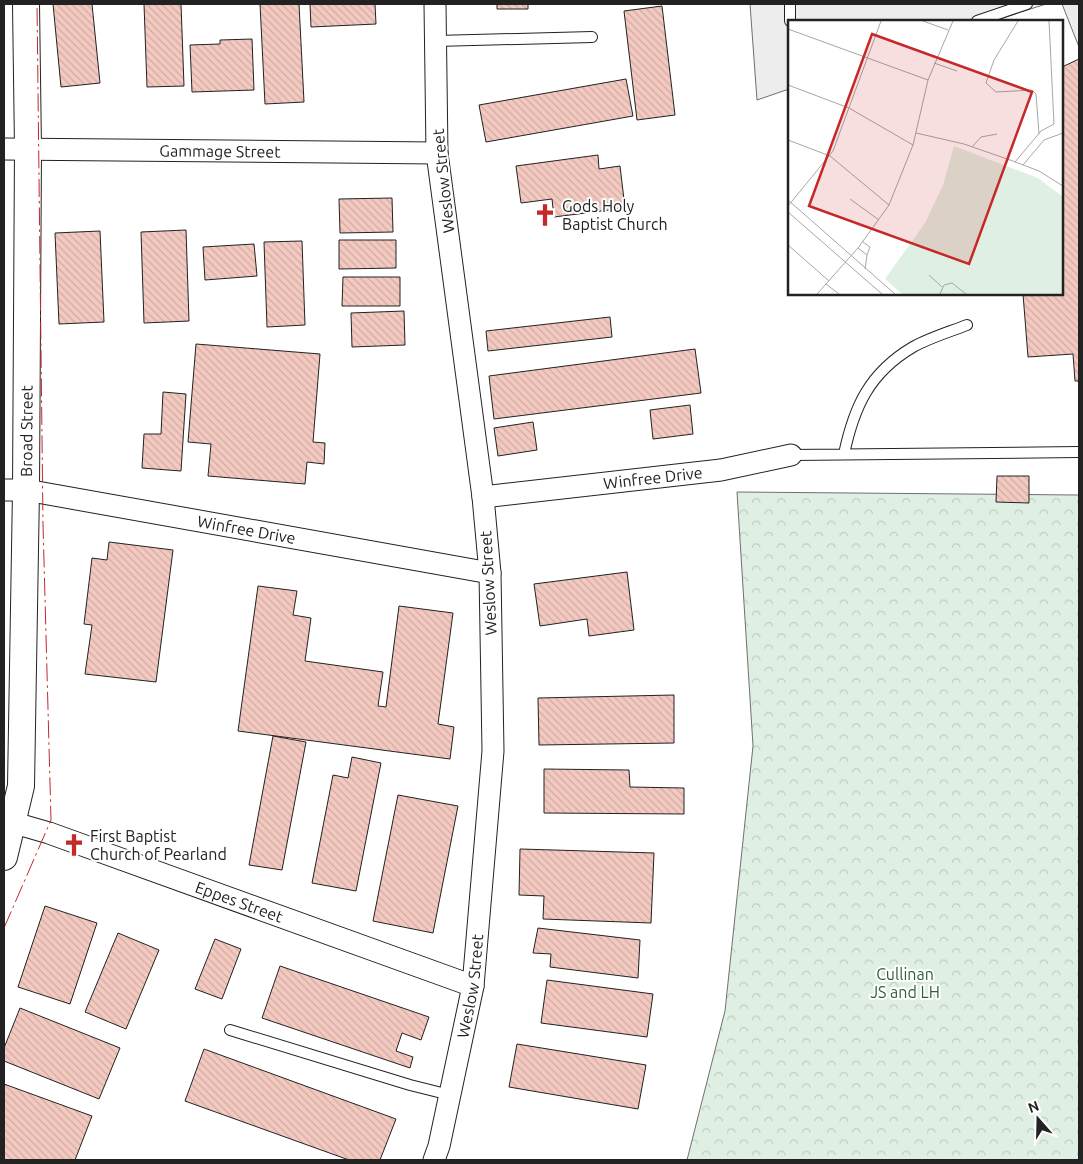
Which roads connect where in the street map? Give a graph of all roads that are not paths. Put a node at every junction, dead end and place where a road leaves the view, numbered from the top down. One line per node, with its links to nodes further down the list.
1 (26, 4): 9 (street, Broad Street)
2 (435, 4): 8 (street, Weslow Street)
3 (790, 4): 5 (lane)
4 (1027, 4): 6 (lane)
5 (790, 20)
6 (979, 20)
7 (592, 37): 8 (lane)
8 (436, 41): 10 (street, Weslow Street)
9 (16, 149): 10 (street, Gammage Street); 15 (street, Broad Street)
10 (437, 153): 16 (street, Weslow Street)
11 (967, 325): 13 (lane)
12 (1079, 452): 13 (lane)
13 (844, 454): 14 (lane)
14 (791, 455): 16 (street, Winfree Drive)
15 (15, 490): 17 (street, Winfree Drive); 18 (street, Broad Street)
16 (483, 497): 17 (street, Weslow Street)
17 (490, 573): 20 (street, Weslow Street)
18 (9, 820): 19 (street, Broad Street); 20 (street, Eppes Street)
19 (4, 857)
20 (473, 986): 22 (street, Weslow Street)
21 (230, 1030): 22 (lane)
22 (450, 1095): 23 (street, Weslow Street)
23 (434, 1160)

